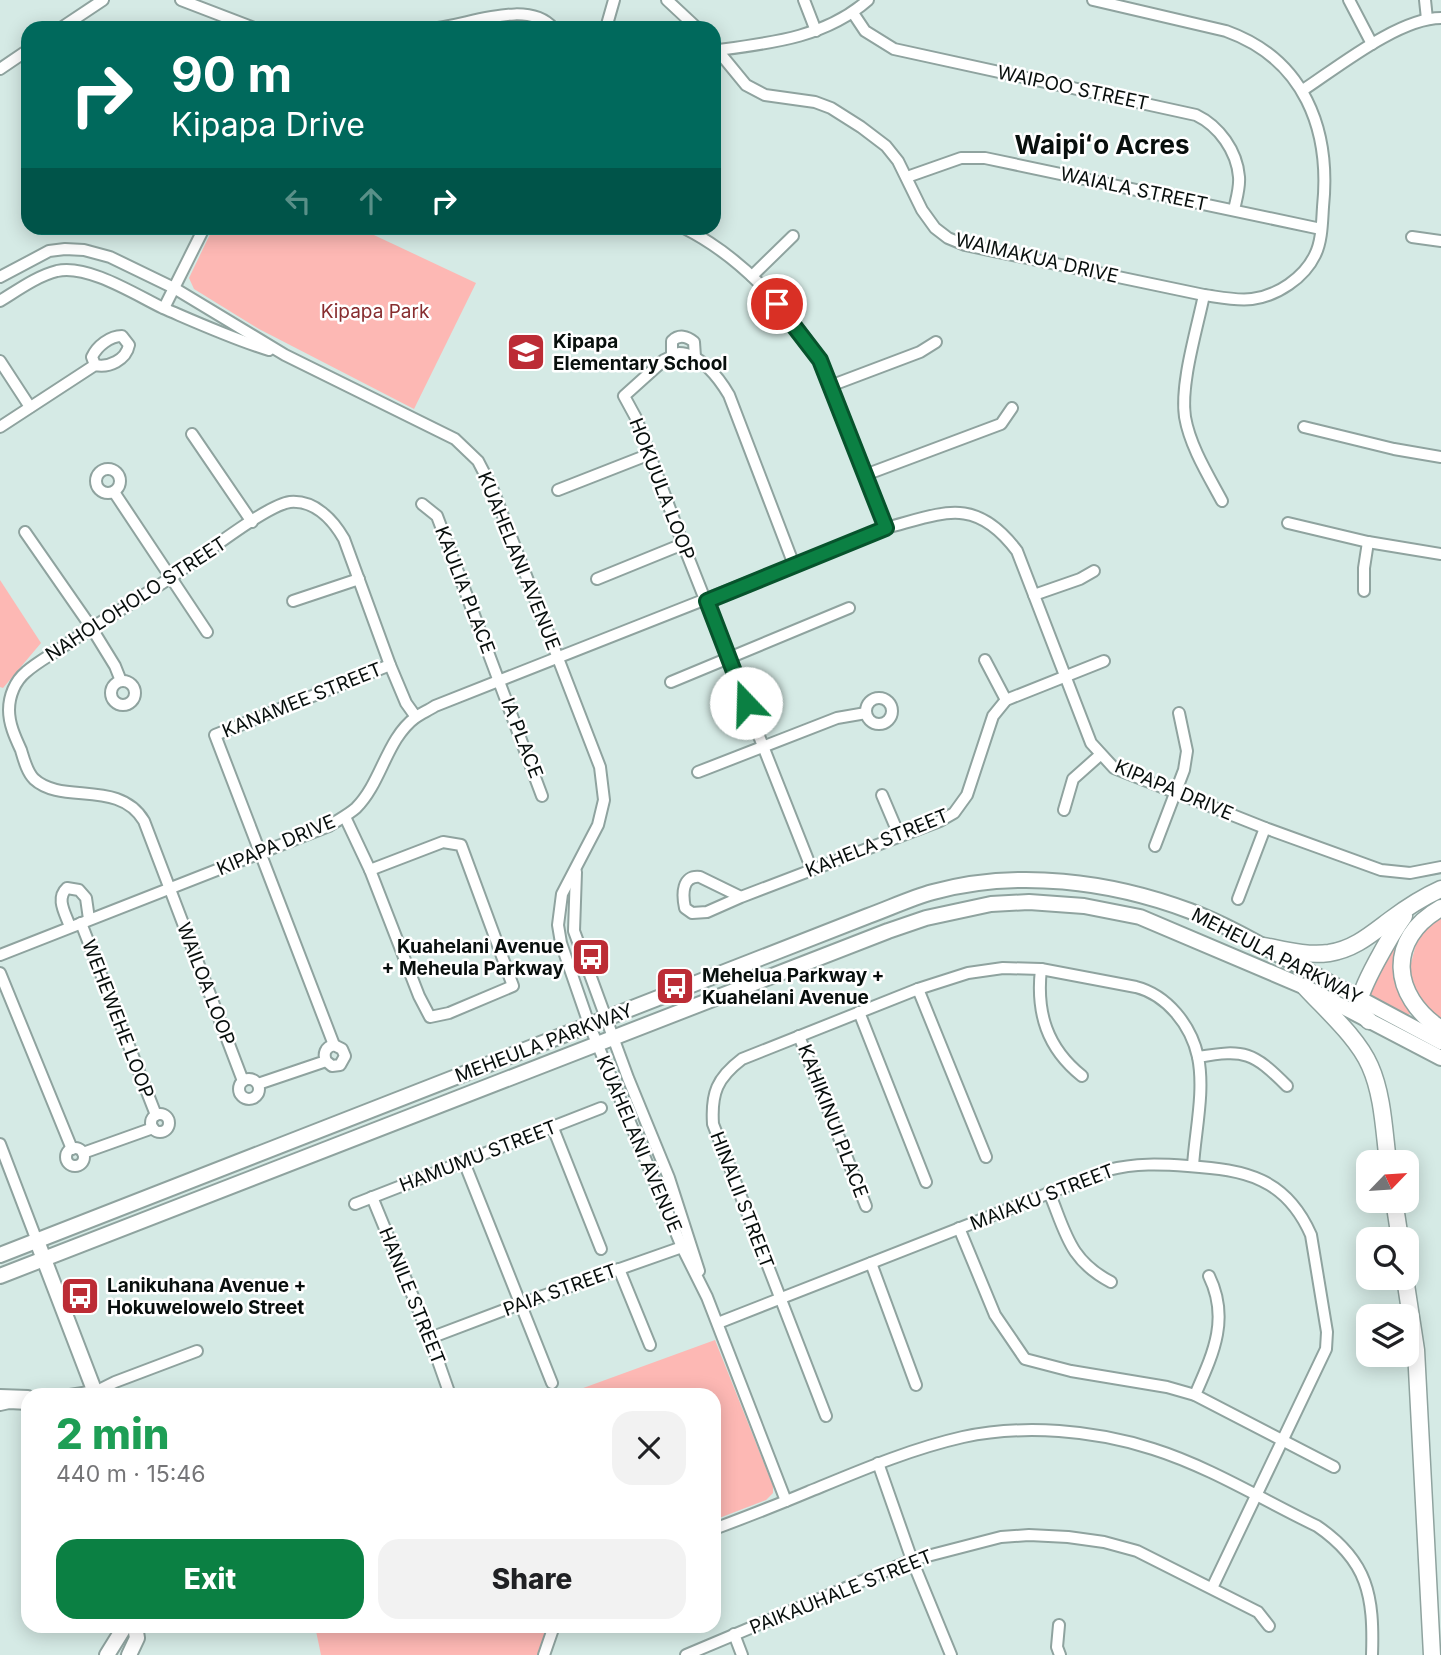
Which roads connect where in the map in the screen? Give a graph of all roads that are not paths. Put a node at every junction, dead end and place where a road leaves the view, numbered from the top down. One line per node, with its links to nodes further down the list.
1 (103, 0): 13 (street)
2 (181, 0): 14 (street)
3 (614, 0): 17 (street)
4 (667, 0): 18 (street)
5 (804, 0): 19 (street)
6 (868, 0): 10 (street)
7 (1093, 0): 25 (street)
8 (1349, 0): 20 (street)
9 (1425, 0): 12 (street)
10 (853, 13): 19 (street); 27 (street, WAIPOO STREET)
11 (1441, 18): 12 (street)
12 (1427, 19): 20 (street)
13 (72, 21)
14 (236, 21)
15 (463, 21): 16 (street)
16 (548, 21)
17 (608, 21)
18 (690, 21)
19 (816, 31): 21 (street)
20 (1372, 44): 25 (street)
21 (721, 48)
22 (721, 54): 26 (street, WAIMAKUA DRIVE)
23 (21, 55): 24 (street)
24 (0, 69)
25 (1303, 90): 28 (street, WAIMAKUA DRIVE)
26 (906, 177): 27 (street, WAIALA STREET); 37 (street, WAIMAKUA DRIVE)
27 (1234, 210): 28 (street, WAIALA STREET)
28 (1321, 229): 37 (street, WAIMAKUA DRIVE)
29 (200, 235): 36 (street)
30 (696, 235): 34 (street)
31 (793, 236): 34 (street)
32 (1412, 237): 33 (street)
33 (1441, 240)
34 (752, 276): 46 (street)
35 (0, 277): 36 (street, KUAHELANI AVENUE)
36 (174, 288): 39 (street); 41 (street, KUAHELANI AVENUE)
37 (1204, 295): 57 (street)
38 (0, 301): 39 (street, KUAHELANI AVENUE)
39 (164, 308): 41 (street, KUAHELANI AVENUE)
40 (936, 342): 46 (street)
41 (285, 355): 78 (street, KUAHELANI AVENUE)
42 (672, 356): 43 (street); 43 (street, HOKUULA LOOP); 52 (street, HOKUULA LOOP)
43 (695, 356): 66 (street, HOKUULA LOOP)
44 (0, 360): 47 (street)
45 (94, 365): 47 (street)
46 (830, 386): 54 (street)
47 (30, 407): 49 (street)
48 (1012, 408): 54 (street)
49 (0, 427)
50 (1304, 427): 53 (street)
51 (192, 434): 59 (street)
52 (650, 454): 55 (street); 64 (street, HOKUULA LOOP)
53 (1441, 457)
54 (865, 475): 61 (street)
55 (558, 490)
56 (114, 492): 68 (street)
57 (1222, 501)
58 (422, 505): 84 (street, KAULIA PLACE)
59 (252, 522): 68 (street, NAHOLOHOLO STREET); 69 (street, NAHOLOHOLO STREET)
60 (1288, 523): 63 (street)
61 (886, 528): 66 (street, KIPAPA DRIVE); 72 (street, KIPAPA DRIVE)
62 (25, 532): 76 (street)
63 (1368, 542): 65 (street); 71 (street)
64 (683, 544): 70 (street); 74 (street, HOKUULA LOOP)
65 (1441, 554)
66 (794, 565): 74 (street, KIPAPA DRIVE)
67 (1094, 571): 72 (street)
68 (171, 577): 76 (street, NAHOLOHOLO STREET); 77 (street)
69 (359, 579): 73 (street); 82 (street, NAHOLOHOLO STREET)
70 (597, 579)
71 (1364, 590)
72 (1034, 595): 83 (street, KIPAPA DRIVE)
73 (293, 601)
74 (707, 601): 78 (street, KIPAPA DRIVE); 79 (street, HOKUULA LOOP)
75 (849, 608): 79 (street)
76 (91, 628): 85 (street); 107 (street, NAHOLOHOLO STREET)
77 (207, 632)
78 (558, 657): 84 (street, KIPAPA DRIVE); 104 (street, KUAHELANI AVENUE)
79 (729, 659): 86 (street); 91 (street, HOKUULA LOOP)
80 (985, 660): 87 (street)
81 (1104, 661): 83 (street)
82 (390, 665): 90 (street, NAHOLOHOLO STREET); 102 (street, KANAMEE STREET)
83 (1065, 675): 87 (street); 92 (street, KIPAPA DRIVE)
84 (500, 680): 90 (street, KIPAPA DRIVE); 96 (street, IA PLACE)
85 (121, 681)
86 (671, 682)
87 (1006, 701): 100 (street, KAHELA STREET)
88 (866, 713): 91 (street)
89 (1179, 713): 94 (street)
90 (416, 716): 98 (street, KIPAPA DRIVE)
91 (763, 747): 93 (street); 106 (street, HOKUULA LOOP)
92 (1100, 755): 94 (street, KIPAPA DRIVE); 97 (street)
93 (698, 772)
94 (1177, 793): 99 (street, KIPAPA DRIVE); 101 (street)
95 (882, 795): 100 (street)
96 (542, 796)
97 (1064, 810)
98 (345, 817): 102 (street, KIPAPA DRIVE); 105 (street)
99 (1265, 828): 103 (street, KIPAPA DRIVE); 110 (street)
100 (899, 835): 106 (street, KAHELA STREET)
101 (1155, 846)
102 (260, 854): 107 (street, KIPAPA DRIVE); 130 (street, WAILOA LOOP)
103 (1441, 867)
104 (576, 869): 122 (street, KUAHELANI AVENUE); 124 (street, KUAHELANI AVENUE)
105 (370, 870): 105 (street)
106 (812, 870): 109 (street, KAHELA STREET)
107 (170, 888): 113 (street, KIPAPA DRIVE); 135 (street, WAILOA LOOP)
108 (1441, 889): 111 (highway)
109 (741, 897): 109 (street, KAHELA STREET)
110 (1238, 899)
111 (1418, 902): 114 (highway); 120 (highway)
112 (1441, 908): 125 (highway)
113 (80, 923): 115 (street, KIPAPA DRIVE); 139 (street, WEHEWEHE LOOP)
114 (1264, 946): 120 (main road, MEHEULA PARKWAY); 122 (main road, MEHEULA PARKWAY)
115 (0, 956)
116 (1041, 969): 119 (street, HINALII STREET); 131 (street, HINALII STREET); 134 (street)
117 (0, 973): 140 (street)
118 (1306, 987): 123 (main road, MEHEULA PARKWAY); 127 (main road, MEHEULA PARKWAY); 143 (highway)
119 (918, 989): 121 (street, HINALII STREET); 144 (street)
120 (1359, 998): 123 (highway); 128 (main road, MEHEULA PARKWAY)
121 (859, 1012): 126 (street, HINALII STREET); 147 (street)
122 (606, 1018): 124 (main road, MEHEULA PARKWAY); 127 (street, KUAHELANI AVENUE)
123 (1369, 1021): 132 (main road, MEHEULA PARKWAY)
124 (589, 1024): 129 (street, KUAHELANI AVENUE); 153 (main road, MEHEULA PARKWAY)
125 (1441, 1029)
126 (799, 1036): 151 (street, KAHIKINUI PLACE); 164 (street, HINALII STREET)
127 (613, 1038): 129 (main road, MEHEULA PARKWAY); 154 (street, KUAHELANI AVENUE)
128 (1441, 1042)
129 (597, 1044): 154 (street, KUAHELANI AVENUE); 157 (main road, MEHEULA PARKWAY)
130 (334, 1045): 133 (street); 133 (street, WAILOA LOOP)
131 (1198, 1058): 137 (street); 146 (street, HINALII STREET)
132 (1441, 1058)
133 (326, 1061): 136 (street, WAILOA LOOP)
134 (1082, 1076)
135 (243, 1081): 136 (street, WAILOA LOOP); 136 (street, WAILOA LOOP)
136 (258, 1084)
137 (1287, 1086)
138 (601, 1108): 141 (street, HAMUMU STREET)
139 (156, 1115): 140 (street, WEHEWEHE LOOP); 140 (street, WEHEWEHE LOOP)
140 (153, 1128)
141 (552, 1128): 145 (street, HAMUMU STREET); 155 (street)
142 (0, 1144): 153 (street)
143 (1386, 1150)
144 (986, 1157)
145 (464, 1162): 149 (street, HAMUMU STREET); 165 (street)
146 (1192, 1166): 148 (street, MAIAKU STREET); 181 (street, MAIAKU STREET)
147 (926, 1182)
148 (1049, 1192): 152 (street, MAIAKU STREET); 162 (street)
149 (372, 1197): 150 (street, HAMUMU STREET); 167 (street, HANILE STREET)
150 (355, 1204)
151 (866, 1206)
152 (959, 1228): 158 (street, MAIAKU STREET); 176 (street)
153 (37, 1241): 156 (main road, MEHEULA PARKWAY); 157 (main road)
154 (687, 1246): 159 (street, PAIA STREET); 166 (street, KUAHELANI AVENUE)
155 (601, 1250)
156 (0, 1255)
157 (45, 1260): 160 (main road, MEHEULA PARKWAY); 172 (main road)
158 (871, 1263): 164 (street, MAIAKU STREET); 171 (street)
159 (619, 1269): 165 (street, PAIA STREET); 168 (street)
160 (0, 1276)
161 (1209, 1276): 176 (street)
162 (1111, 1282)
163 (1407, 1290): 203 (highway)
164 (780, 1298): 166 (street, MAIAKU STREET); 180 (street, HINALII STREET)
165 (520, 1304): 167 (street, PAIA STREET); 170 (street)
166 (718, 1323): 185 (street, KUAHELANI AVENUE)
167 (430, 1338): 174 (street, HANILE STREET)
168 (650, 1345)
169 (197, 1351): 173 (street)
170 (552, 1383)
171 (916, 1385)
172 (91, 1388)
173 (108, 1388)
174 (448, 1388)
175 (0, 1395): 177 (street)
176 (1195, 1395): 181 (street)
177 (21, 1396)
178 (21, 1404): 179 (street)
179 (0, 1405)
180 (826, 1416)
181 (1282, 1441): 183 (street); 184 (street, MAIAKU STREET)
182 (878, 1463): 184 (street); 185 (street); 187 (street)
183 (1334, 1467)
184 (1256, 1496): 188 (street, MAIAKU STREET); 202 (street)
185 (786, 1502): 186 (street)
186 (721, 1526)
187 (912, 1560): 188 (street, PAIKAUHALE STREET); 194 (street, PAIKAUHALE STREET); 200 (street)
188 (1212, 1588): 190 (street, PAIKAUHALE STREET)
189 (1059, 1625): 201 (street)
190 (1269, 1626)
191 (121, 1633): 195 (main road)
192 (136, 1633): 196 (main road)
193 (552, 1633): 197 (street)
194 (734, 1634): 198 (street, PAIKAUHALE STREET); 199 (street)
195 (107, 1655)
196 (129, 1655)
197 (544, 1655)
198 (686, 1655)
199 (743, 1655)
200 (951, 1655)
201 (1060, 1655)
202 (1372, 1655)
203 (1432, 1655)

